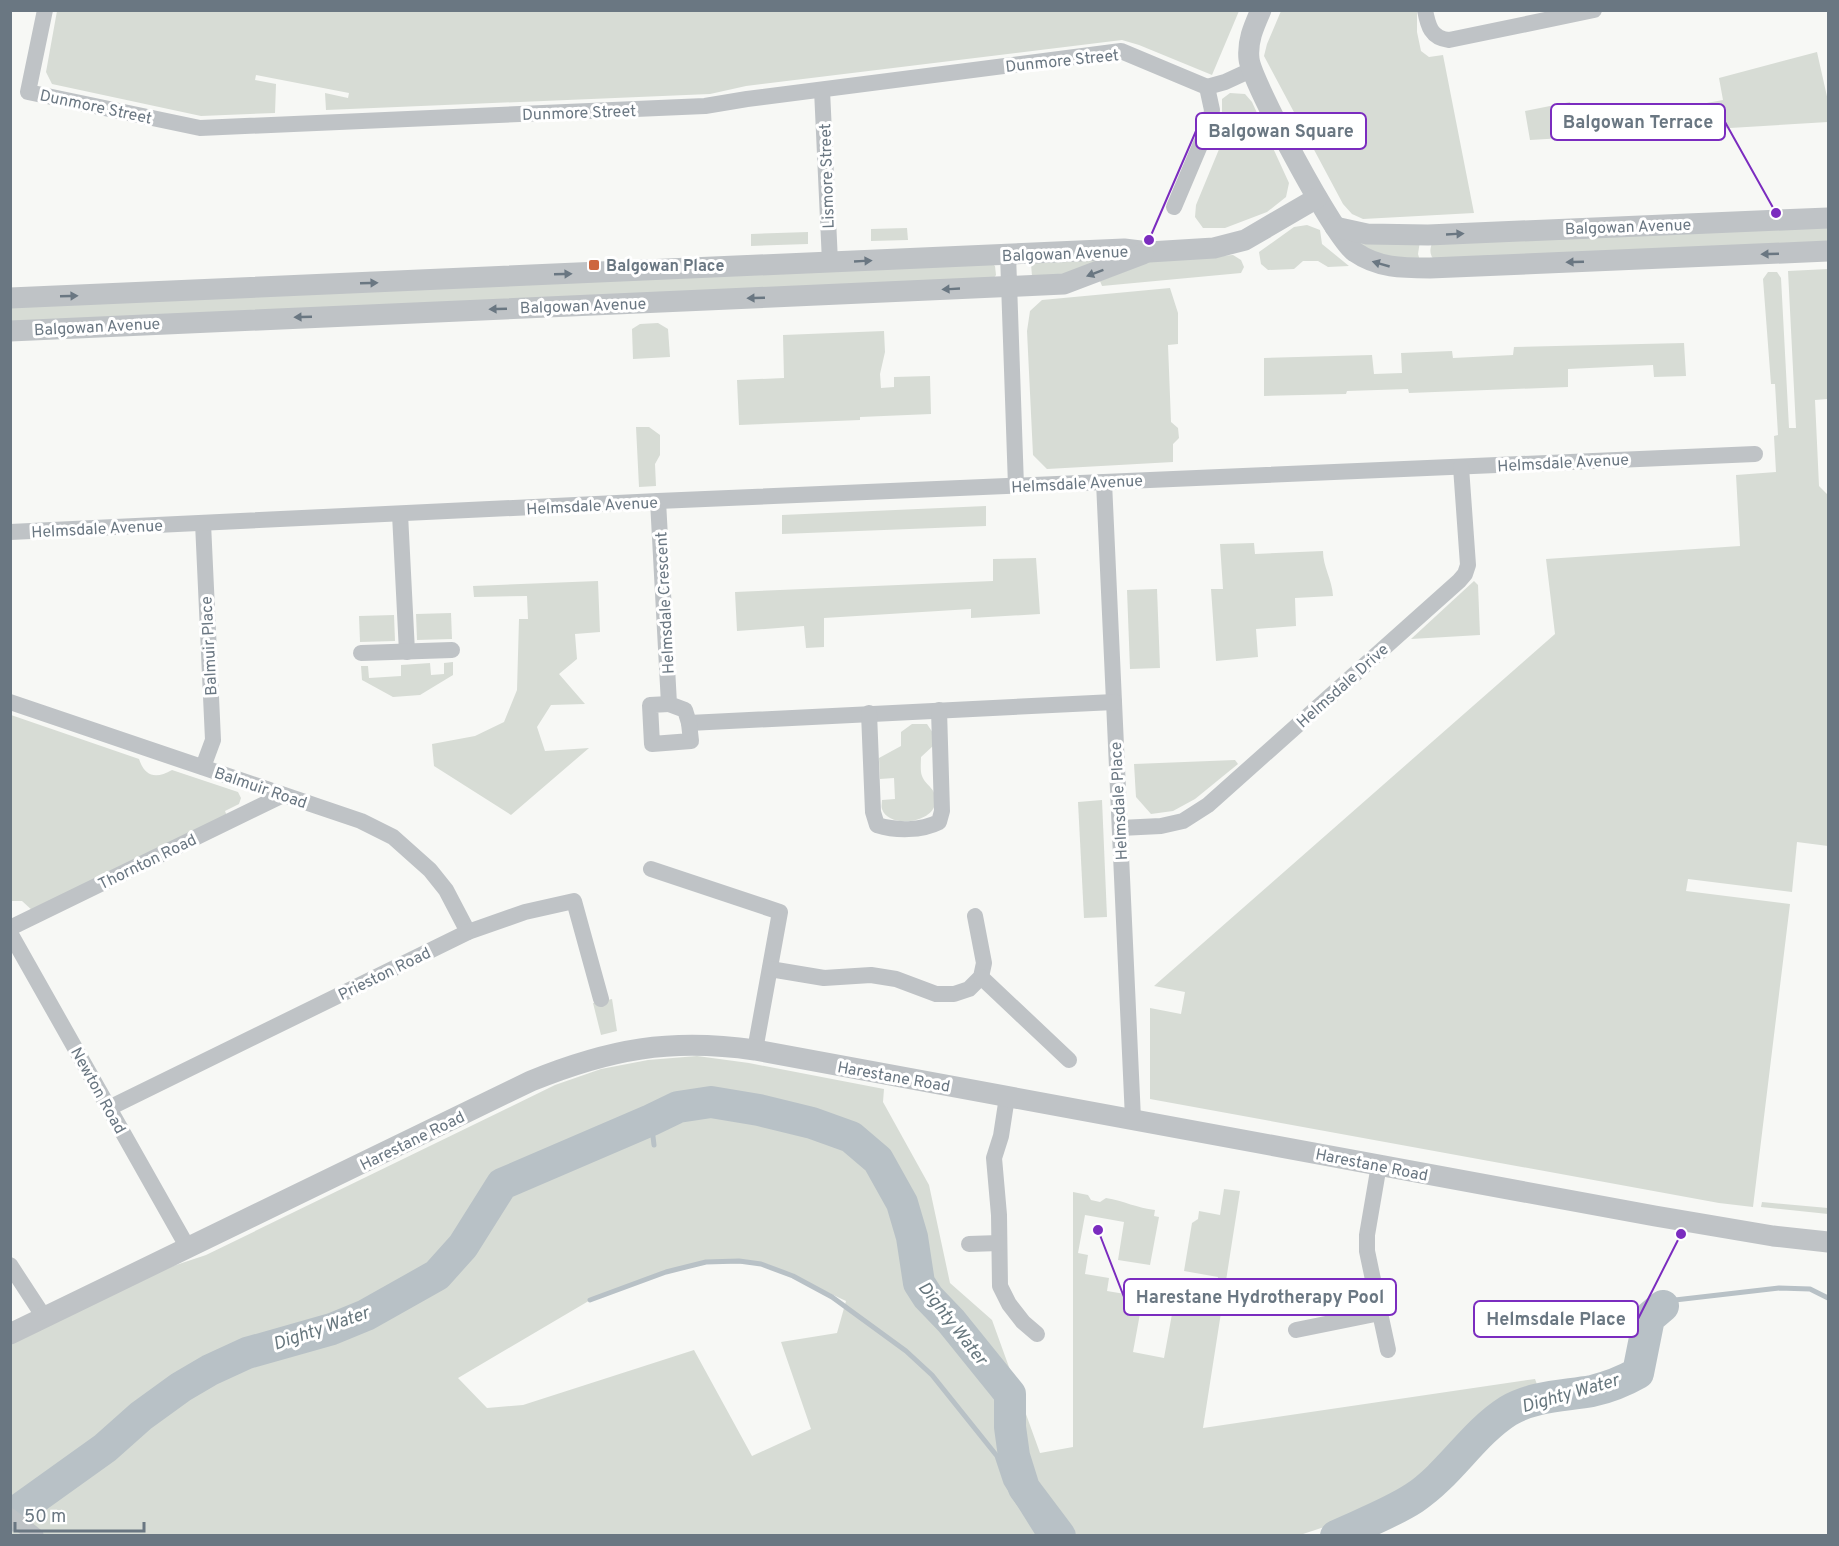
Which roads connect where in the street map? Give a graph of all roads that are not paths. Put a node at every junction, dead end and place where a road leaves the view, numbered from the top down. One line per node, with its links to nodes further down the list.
1 (45, 10): 7 (street, Dunmore Street)
2 (1261, 10): 5 (street)
3 (1425, 10): 4 (street)
4 (1594, 10)
5 (1251, 70): 6 (street); 8 (street)
6 (1207, 87): 7 (street, Dunmore Street); 9 (street)
7 (822, 90): 16 (street, Lismore Street)
8 (1317, 198): 11 (street); 14 (street, Balgowan Avenue)
9 (1174, 207)
10 (1828, 218): 12 (street, Balgowan Avenue, one-way to 10)
11 (1335, 227): 12 (street, Balgowan Avenue); 17 (street, Balgowan Avenue, one-way to 11)
12 (1428, 235): 17 (street)
13 (1828, 251): 17 (street, Balgowan Avenue, one-way to 17)
14 (1149, 252): 15 (street, Balgowan Avenue); 18 (street, Balgowan Avenue, one-way to 18)
15 (1008, 254): 16 (street, Balgowan Avenue, one-way to 15); 18 (street)
16 (830, 262): 19 (street, Balgowan Avenue, one-way to 16)
17 (1430, 268)
18 (1009, 287): 20 (street, Balgowan Avenue, one-way to 20); 24 (street)
19 (10, 298)
20 (10, 331)
21 (1755, 454): 22 (street, Helmsdale Avenue)
22 (1461, 467): 23 (street, Helmsdale Avenue); 40 (street, Helmsdale Drive)
23 (1104, 482): 24 (street, Helmsdale Avenue); 33 (street, Helmsdale Place)
24 (1016, 486): 25 (street, Helmsdale Avenue)
25 (658, 501): 26 (street, Helmsdale Avenue); 34 (street, Helmsdale Crescent)
26 (400, 514): 27 (street, Helmsdale Avenue); 30 (street)
27 (203, 523): 28 (street, Helmsdale Avenue); 38 (street, Balmuir Place)
28 (10, 532)
29 (452, 650): 30 (street)
30 (407, 652): 31 (street)
31 (361, 653)
32 (10, 702): 38 (street, Balmuir Road)
33 (1114, 702): 35 (street); 40 (street, Helmsdale Place)
34 (669, 704): 37 (street); 37 (street)
35 (939, 710): 36 (street); 36 (street)
36 (869, 713): 37 (street)
37 (689, 723)
38 (203, 767): 39 (street, Balmuir Road)
39 (283, 795): 43 (street, Thornton Road); 44 (street, Balmuir Road)
40 (1120, 828): 53 (street, Helmsdale Place)
41 (651, 869): 46 (street)
42 (975, 916): 47 (street)
43 (10, 928)
44 (468, 932): 48 (street, Prieston Road); 52 (street, Prieston Road)
45 (10, 933): 52 (street, Newton Road)
46 (770, 969): 47 (street); 49 (street)
47 (981, 977): 50 (street)
48 (602, 999)
49 (755, 1050): 51 (street, Harestane Road); 58 (street, Harestane Road)
50 (1069, 1059)
51 (1008, 1097): 53 (street, Harestane Road); 56 (street)
52 (109, 1108): 58 (street, Newton Road)
53 (1133, 1119): 54 (street, Harestane Road)
54 (1379, 1165): 55 (street, Harestane Road); 60 (street)
55 (1828, 1242)
56 (999, 1243): 57 (street); 64 (street)
57 (969, 1244)
58 (188, 1248): 61 (street, Harestane Road)
59 (10, 1265): 61 (street)
60 (1380, 1313): 62 (street); 65 (street)
61 (44, 1317): 63 (street, Harestane Road)
62 (1296, 1330)
63 (10, 1334)
64 (1037, 1334)
65 (1388, 1350)
66 (10, 1516): 67 (street)
67 (36, 1536)

